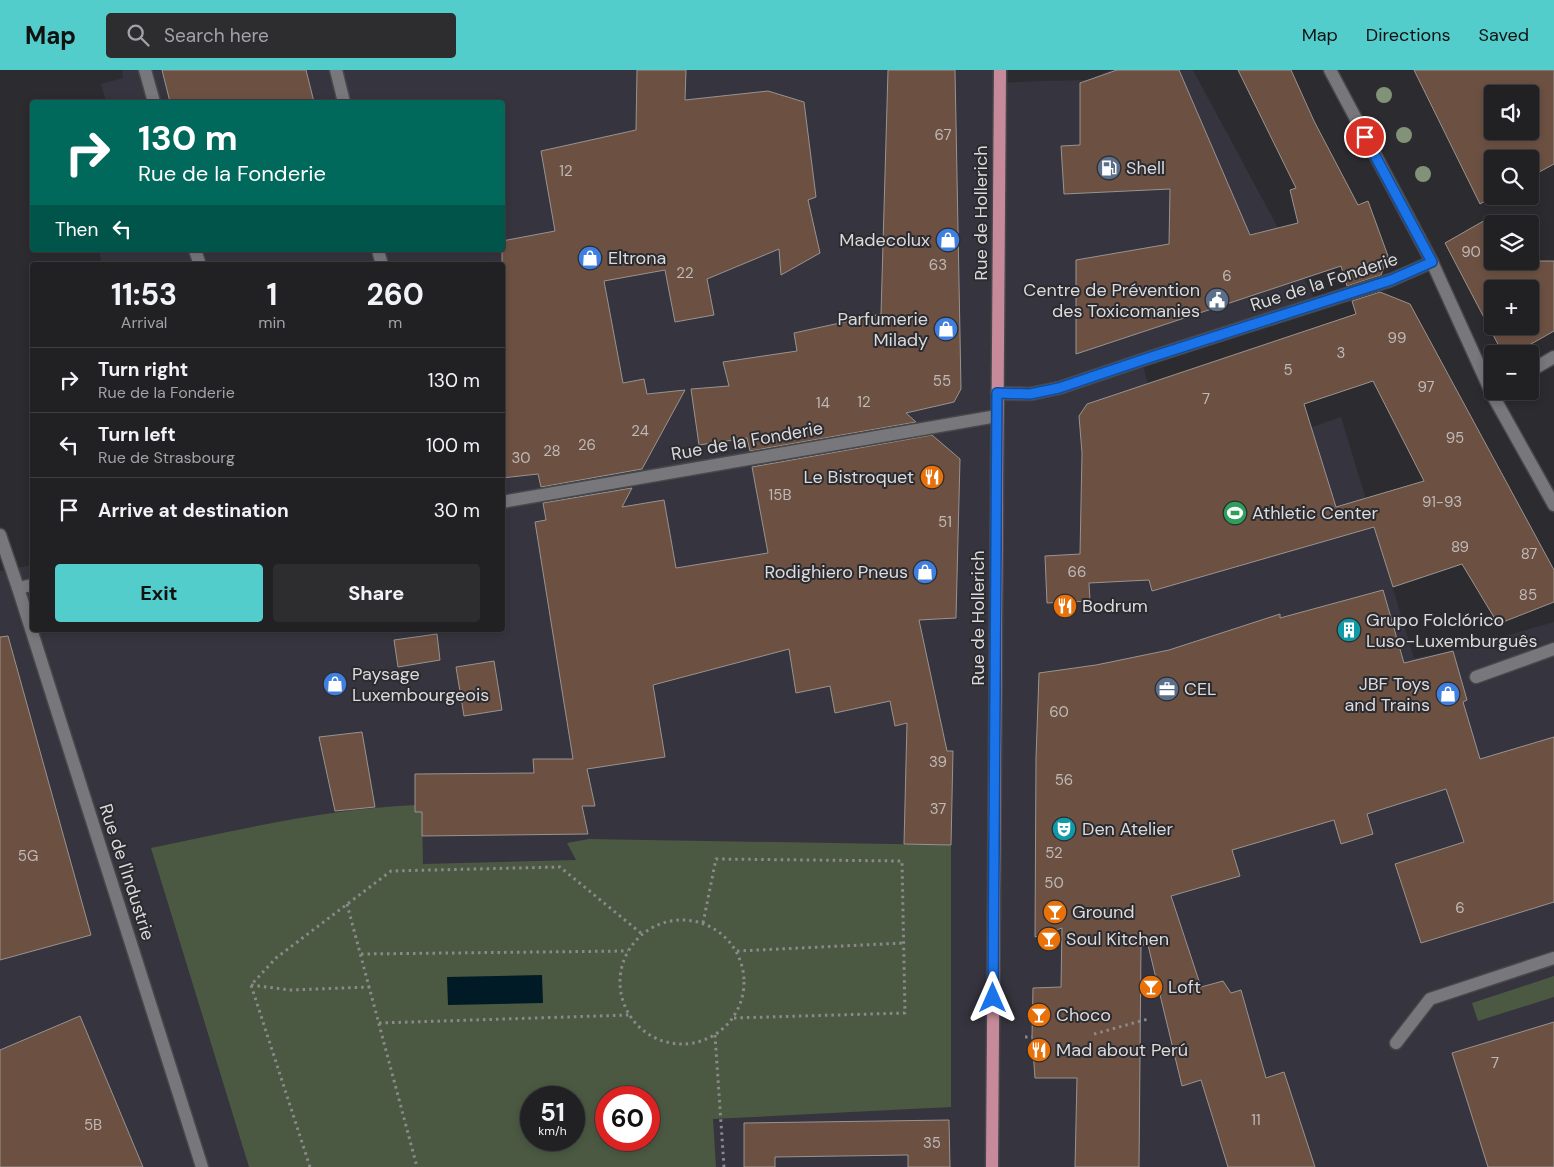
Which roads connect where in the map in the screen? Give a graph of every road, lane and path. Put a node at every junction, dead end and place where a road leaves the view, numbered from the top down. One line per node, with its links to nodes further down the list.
1 (145, 70): 5 (street)
2 (336, 70): 6 (street)
3 (1000, 70): 11 (main road, Rue de Hollerich)
4 (1330, 70): 7 (street)
5 (153, 100)
6 (344, 100)
7 (1432, 262): 10 (street); 11 (street, Rue de la Fonderie)
8 (1554, 357): 9 (street)
9 (1539, 366)
10 (1484, 372)
11 (997, 393): 13 (main road, Rue de Hollerich)
12 (1498, 400): 15 (street)
13 (997, 416): 14 (street, Rue de la Fonderie); 46 (main road, Rue de Hollerich)
14 (505, 501)
15 (1554, 505)
16 (0, 535): 18 (street, Rue de l'Industrie)
17 (30, 585): 18 (street)
18 (18, 588): 19 (street, Rue de l'Industrie)
19 (30, 626)
20 (32, 632): 42 (street, Rue de l'Industrie)
21 (1554, 649): 22 (street)
22 (1476, 677)
23 (347, 904): 25 (path); 29 (path); 31 (path)
24 (703, 923): 25 (path); 26 (path); 28 (path)
25 (642, 934): 27 (path)
26 (904, 943): 28 (path); 34 (path)
27 (628, 951): 29 (path); 33 (path)
28 (736, 951): 34 (path)
29 (361, 954): 32 (path)
30 (1554, 958): 41 (street)
31 (251, 985): 32 (path); 43 (path)
32 (370, 987): 36 (path)
33 (630, 1015): 36 (path); 38 (path)
34 (734, 1018): 38 (path)
35 (1148, 1018): 37 (path)
36 (379, 1022): 44 (path)
37 (1094, 1034)
38 (715, 1036): 45 (path)
39 (1026, 1037): 40 (path)
40 (1032, 1037)
41 (1396, 1043)
42 (202, 1167)
43 (310, 1167)
44 (417, 1167)
45 (724, 1167)
46 (992, 1167)

